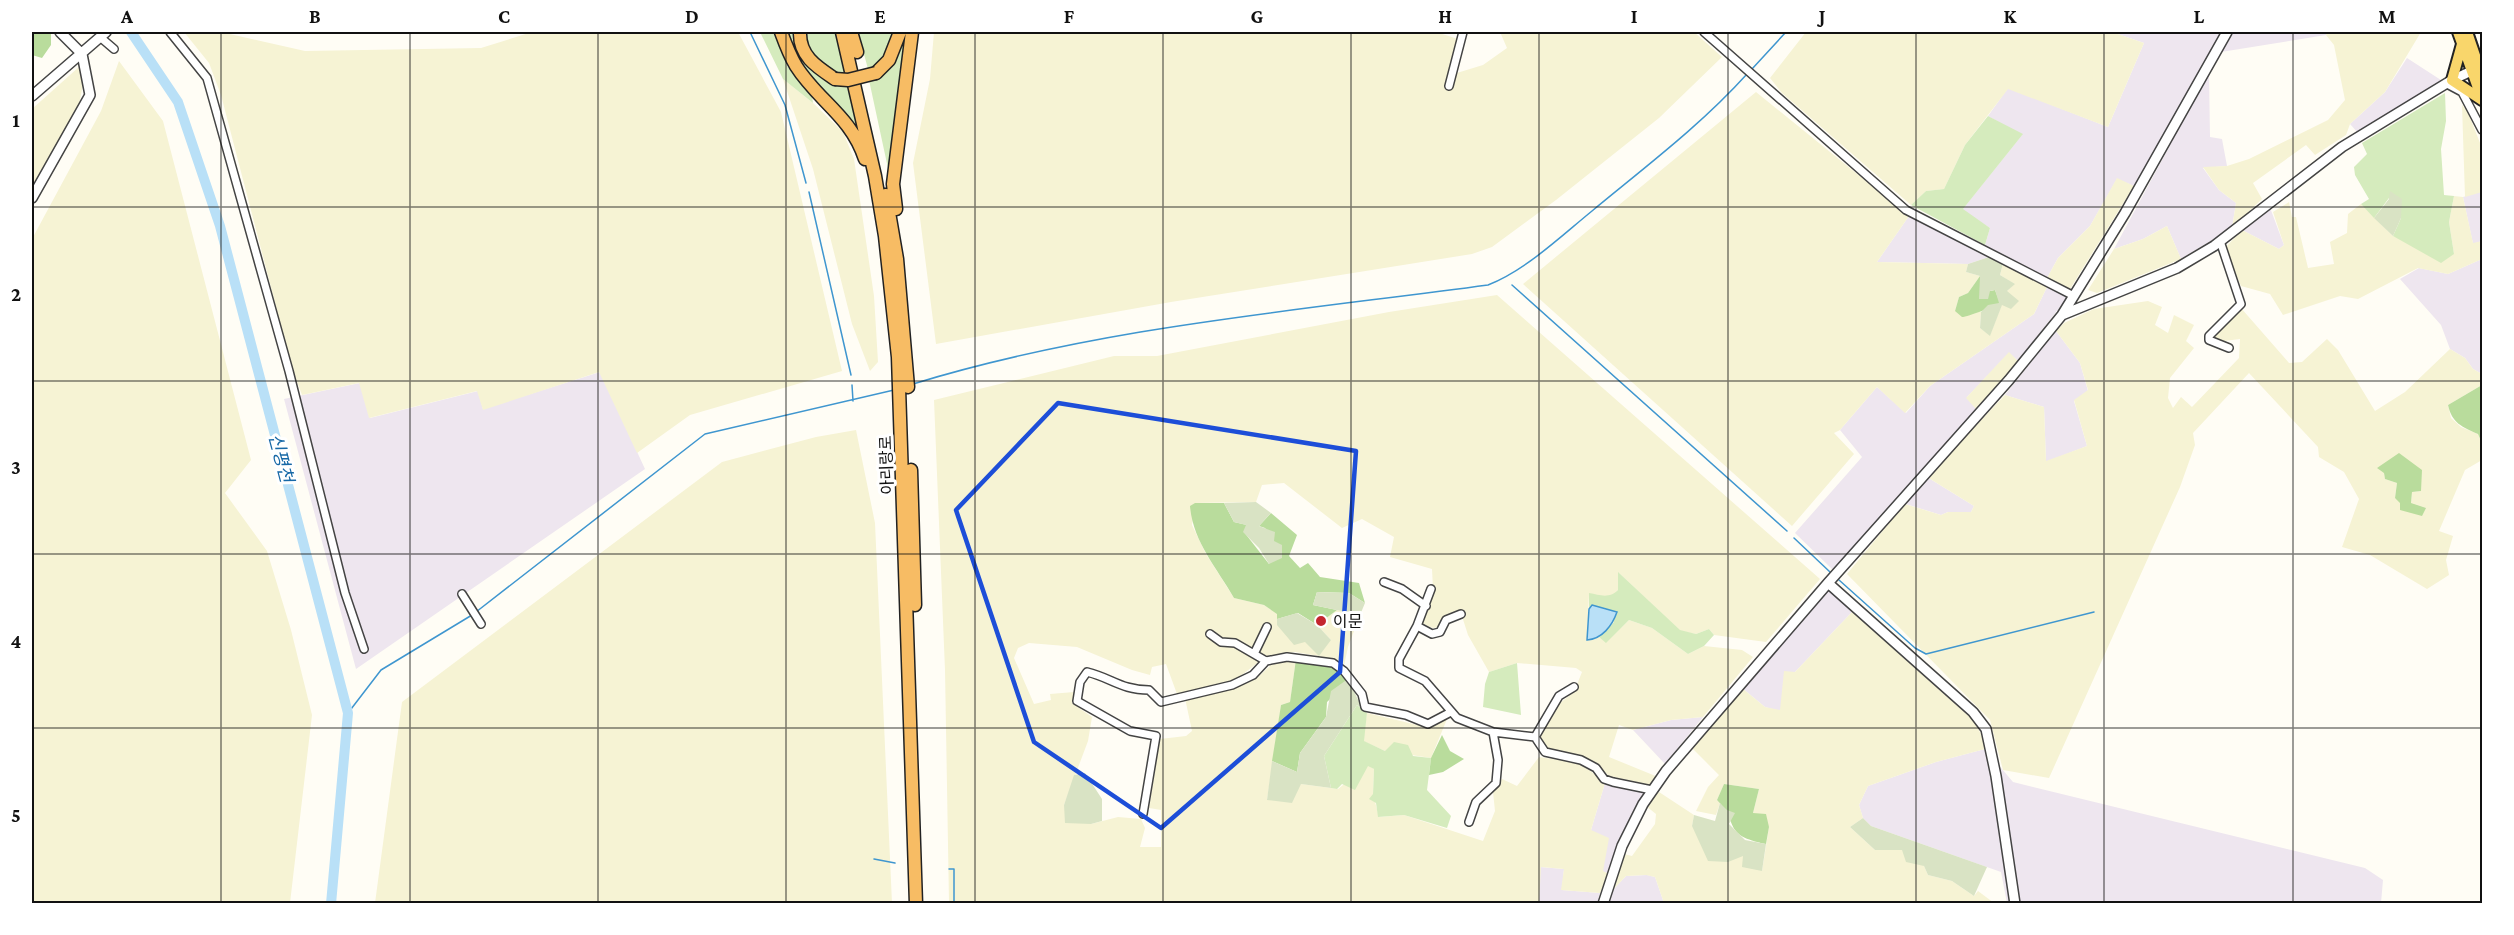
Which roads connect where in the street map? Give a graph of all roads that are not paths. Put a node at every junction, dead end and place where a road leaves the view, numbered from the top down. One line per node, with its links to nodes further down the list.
1 (60, 32): 17 (street)
2 (170, 32): 43 (street)
3 (781, 32): 24 (highway)
4 (800, 32): 7 (highway, bridge)
5 (842, 32): 24 (highway, 아리랑로)
6 (851, 32): 26 (highway, 아리랑로)
7 (900, 32)
8 (912, 32): 26 (highway)
9 (1463, 32): 20 (street)
10 (1704, 32): 28 (street)
11 (2227, 32): 28 (street)
12 (2458, 32): 15 (main road)
13 (2467, 32): 18 (main road)
14 (103, 34): 16 (street); 17 (street)
15 (2462, 44): 18 (main road); 19 (main road)
16 (114, 49)
17 (82, 54): 21 (street); 25 (street)
18 (2480, 71): 19 (street); 22 (main road)
19 (2450, 82): 22 (main road); 23 (street); 27 (street)
20 (1449, 86)
21 (32, 96)
22 (2482, 100)
23 (2482, 130)
24 (875, 176): 31 (highway, 아리랑로)
25 (32, 198)
26 (892, 226): 31 (highway, 아리랑로)
27 (2220, 241): 29 (street); 30 (street)
28 (2074, 296): 29 (street)
29 (2062, 315): 34 (street)
30 (2229, 348)
31 (902, 356): 32 (highway, 아리랑로)
32 (905, 421): 53 (highway, 아리랑로); 54 (highway, 아리랑로)
33 (1384, 582): 37 (street)
34 (1828, 583): 50 (street); 56 (street)
35 (1431, 589): 37 (street)
36 (462, 594): 39 (street)
37 (1426, 606): 40 (street)
38 (1461, 614): 40 (street)
39 (481, 624)
40 (1417, 626): 47 (street)
41 (1267, 627): 44 (street)
42 (1210, 634): 44 (street)
43 (363, 649)
44 (1254, 654): 45 (street)
45 (1266, 661): 47 (street); 51 (street)
46 (1574, 687): 49 (street)
47 (1449, 712): 48 (street)
48 (1493, 732): 49 (street); 52 (street)
49 (1535, 737): 50 (street)
50 (1652, 790): 55 (street)
51 (1143, 814)
52 (1469, 822)
53 (916, 903)
54 (924, 903)
55 (1603, 903)
56 (2015, 903)

